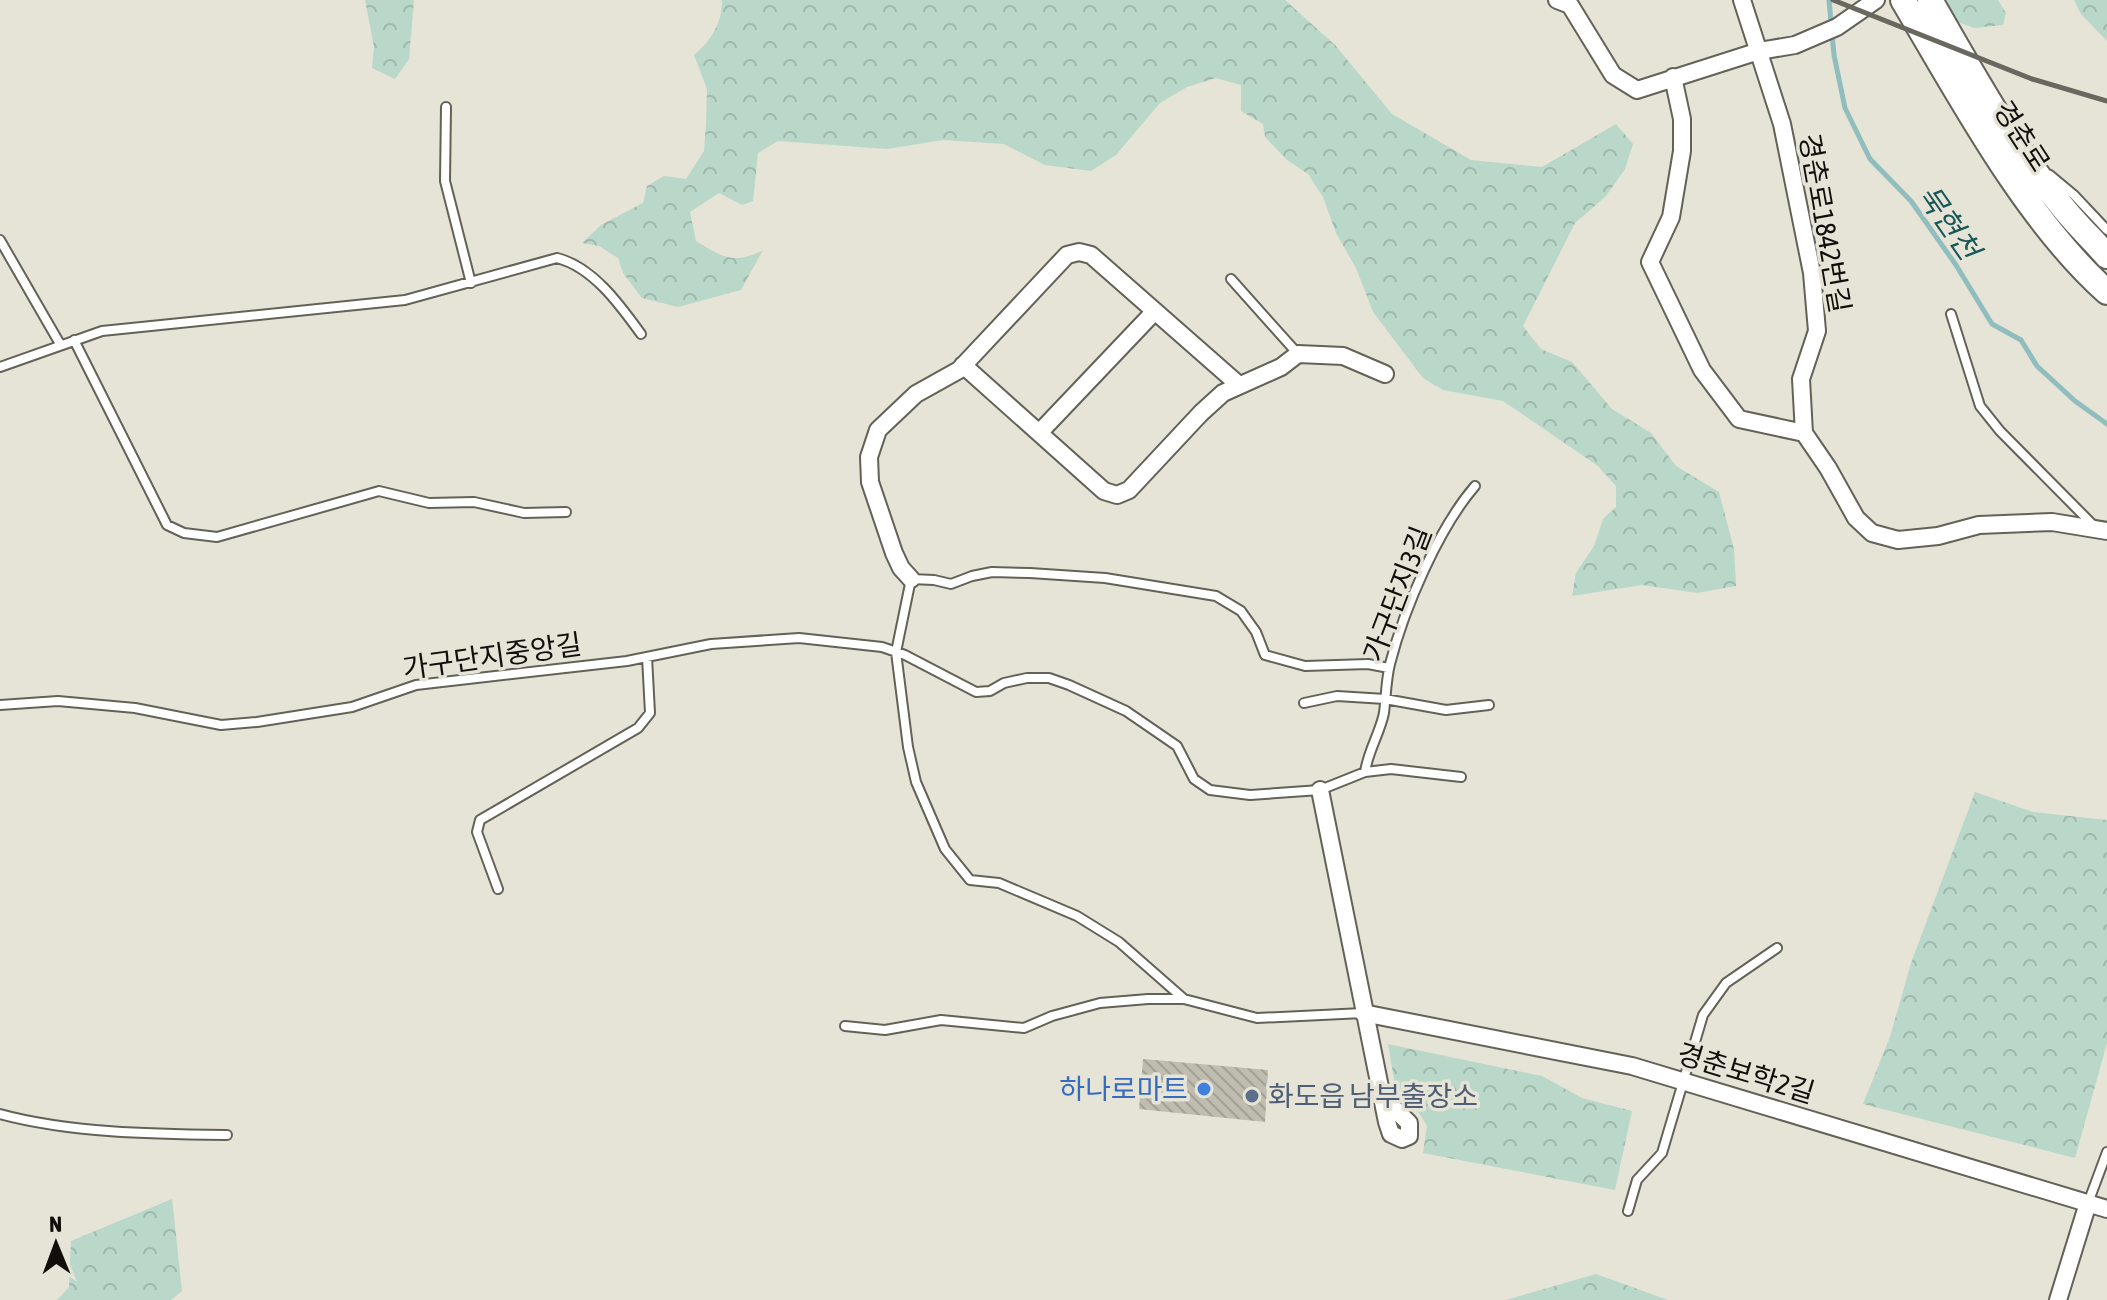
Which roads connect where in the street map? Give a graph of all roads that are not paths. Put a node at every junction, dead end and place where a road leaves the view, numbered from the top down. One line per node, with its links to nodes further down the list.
1 (1557, 0): 7 (street)
2 (1742, 0): 6 (street, 경춘로1842번길)
3 (1876, 0): 6 (street)
4 (1903, 0): 15 (street, 경춘로)
5 (1930, 0): 9 (street, 경춘로)
6 (1759, 51): 7 (street); 27 (street, 경춘로1842번길)
7 (1673, 77): 27 (street)
8 (446, 107): 14 (lane)
9 (2026, 155): 10 (lane); 12 (street, 경춘로)
10 (2107, 230)
11 (0, 240): 20 (lane)
12 (2107, 256)
13 (1231, 279): 21 (lane)
14 (471, 283): 18 (lane); 19 (lane)
15 (2107, 292)
16 (1155, 311): 22 (street); 25 (street); 26 (street)
17 (1951, 314): 30 (lane)
18 (641, 334)
19 (74, 340): 20 (lane); 29 (lane)
20 (60, 344): 23 (lane)
21 (1298, 354): 24 (street); 25 (street)
22 (963, 365): 26 (street); 31 (street)
23 (0, 367)
24 (1385, 374)
25 (1239, 385): 26 (street)
26 (1039, 433)
27 (1804, 433): 30 (street)
28 (1475, 486): 34 (lane, 가구단지3길)
29 (566, 512)
30 (2102, 530)
31 (911, 579): 32 (lane); 34 (lane)
32 (896, 652): 33 (lane, 가구단지중앙길); 41 (lane, 가구단지중앙길); 44 (lane)
33 (647, 657): 37 (lane, 가구단지중앙길); 42 (lane)
34 (1389, 668): 35 (lane, 가구단지3길)
35 (1385, 699): 36 (lane); 38 (lane); 39 (lane, 가구단지3길)
36 (1304, 703)
37 (0, 705)
38 (1489, 705)
39 (1365, 772): 40 (lane, 가구단지중앙길); 41 (lane, 가구단지중앙길)
40 (1461, 777)
41 (1320, 790): 45 (street)
42 (498, 889)
43 (1777, 948): 47 (lane)
44 (1184, 999): 45 (lane); 46 (lane)
45 (1363, 1013): 47 (street, 경춘보학2길); 48 (street)
46 (845, 1026)
47 (1685, 1082): 52 (street, 경춘보학2길); 54 (lane)
48 (1383, 1098)
49 (0, 1114): 50 (lane)
50 (227, 1135)
51 (2107, 1152): 52 (lane)
52 (2088, 1203): 53 (street, 경춘보학2길); 55 (street)
53 (2107, 1209)
54 (1628, 1211)
55 (2058, 1300)

